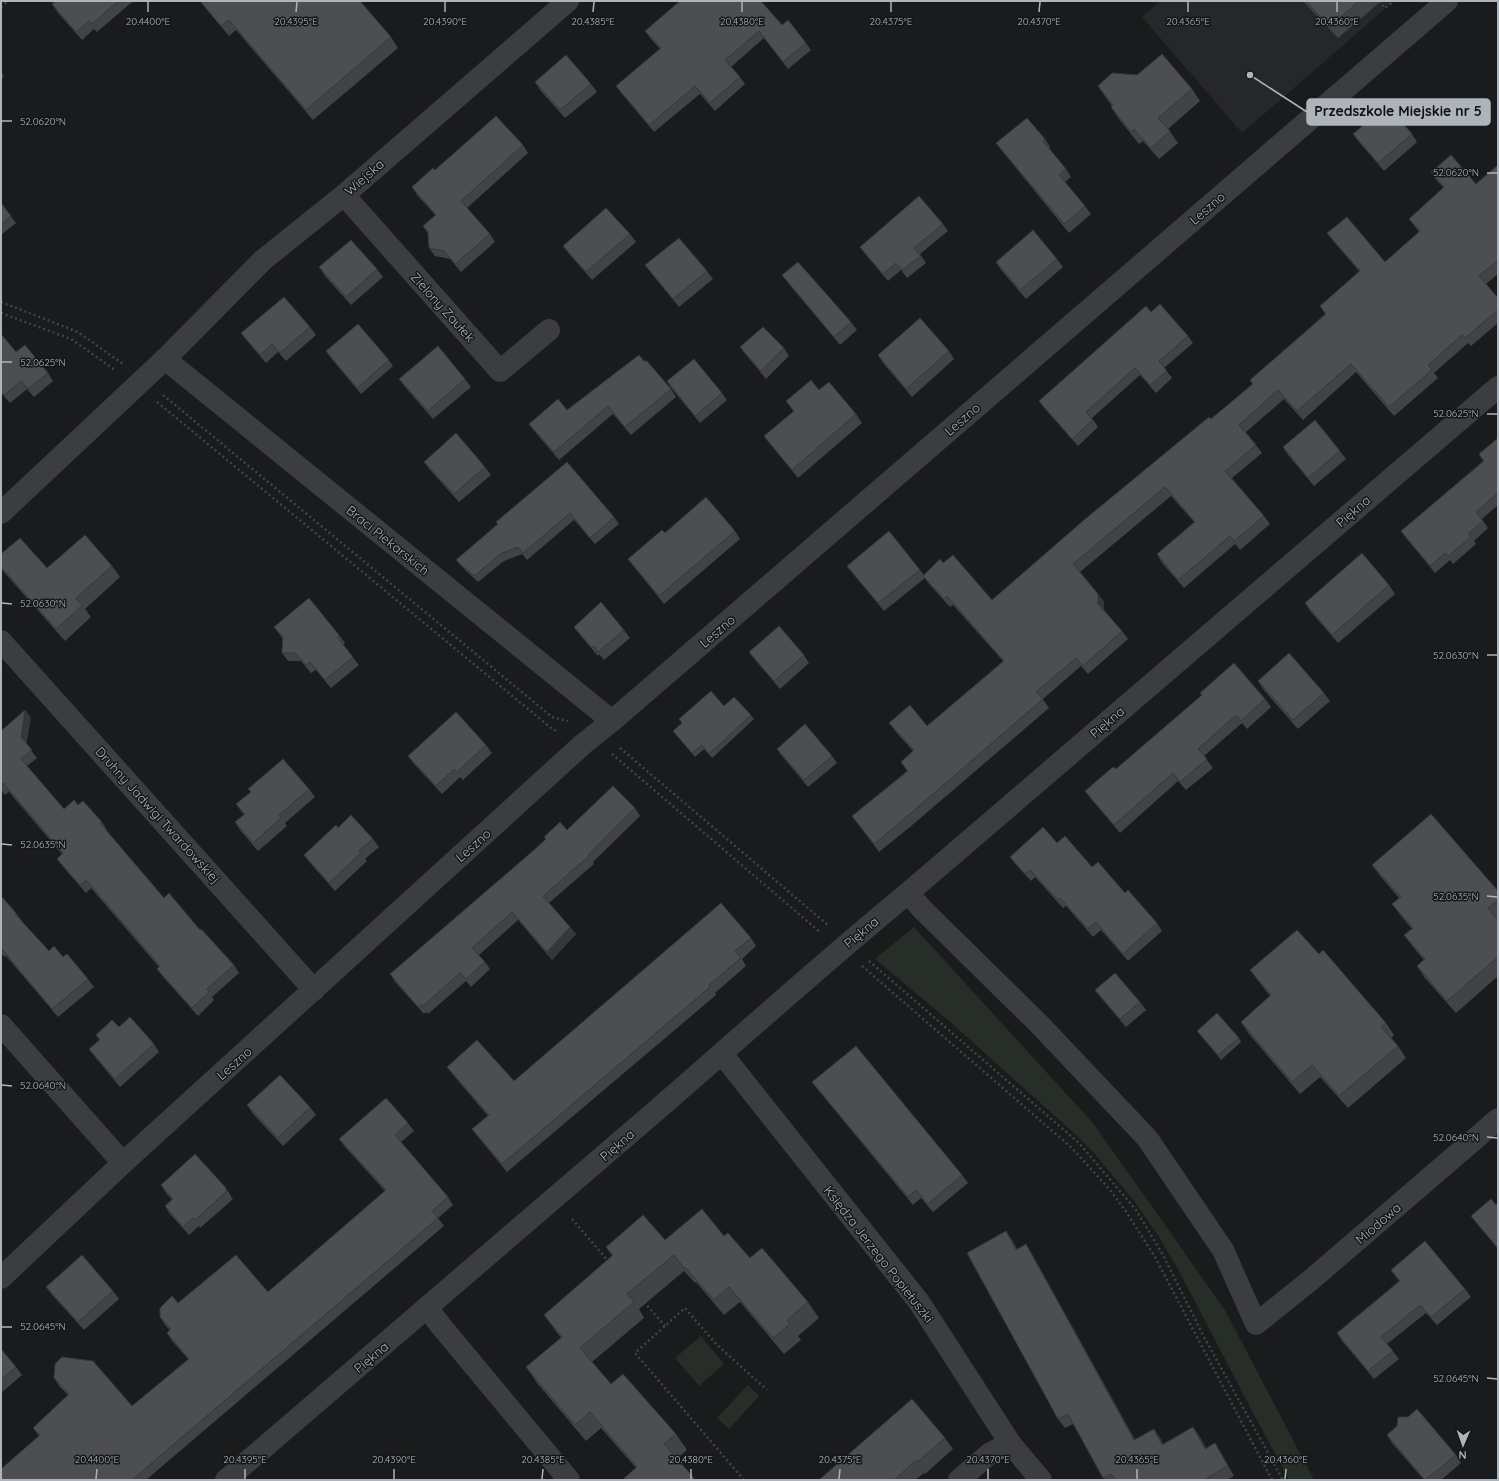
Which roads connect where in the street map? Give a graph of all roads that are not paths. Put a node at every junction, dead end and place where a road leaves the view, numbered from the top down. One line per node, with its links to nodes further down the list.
1 (568, 1): 3 (street, Wiejska)
2 (1447, 1): 9 (street, Leszno)
3 (344, 195): 4 (street, Zielony Zaułek); 5 (street, Wiejska)
4 (549, 330)
5 (165, 359): 7 (street, Wiejska); 9 (street, Braci Piekarskich)
6 (1498, 387): 10 (street, Piękna)
7 (1, 513)
8 (1, 641): 11 (street, Druhny Jadwigi Twardowskiej)
9 (597, 733): 11 (street, Leszno)
10 (908, 893): 13 (street, Piękna); 14 (street, Miodowa)
11 (314, 990): 15 (street, Leszno)
12 (1, 1025): 15 (street)
13 (722, 1054): 17 (street, Piękna); 18 (street, Księdza Jerzego Popiełuszki)
14 (1498, 1120)
15 (124, 1164): 16 (street, Leszno)
16 (1, 1278)
17 (428, 1309): 19 (street, Piękna); 20 (street)
18 (1010, 1443): 21 (street); 22 (street, Księdza Jerzego Popiełuszki)
19 (226, 1480)
20 (569, 1480)
21 (959, 1480)
22 (1041, 1480)

